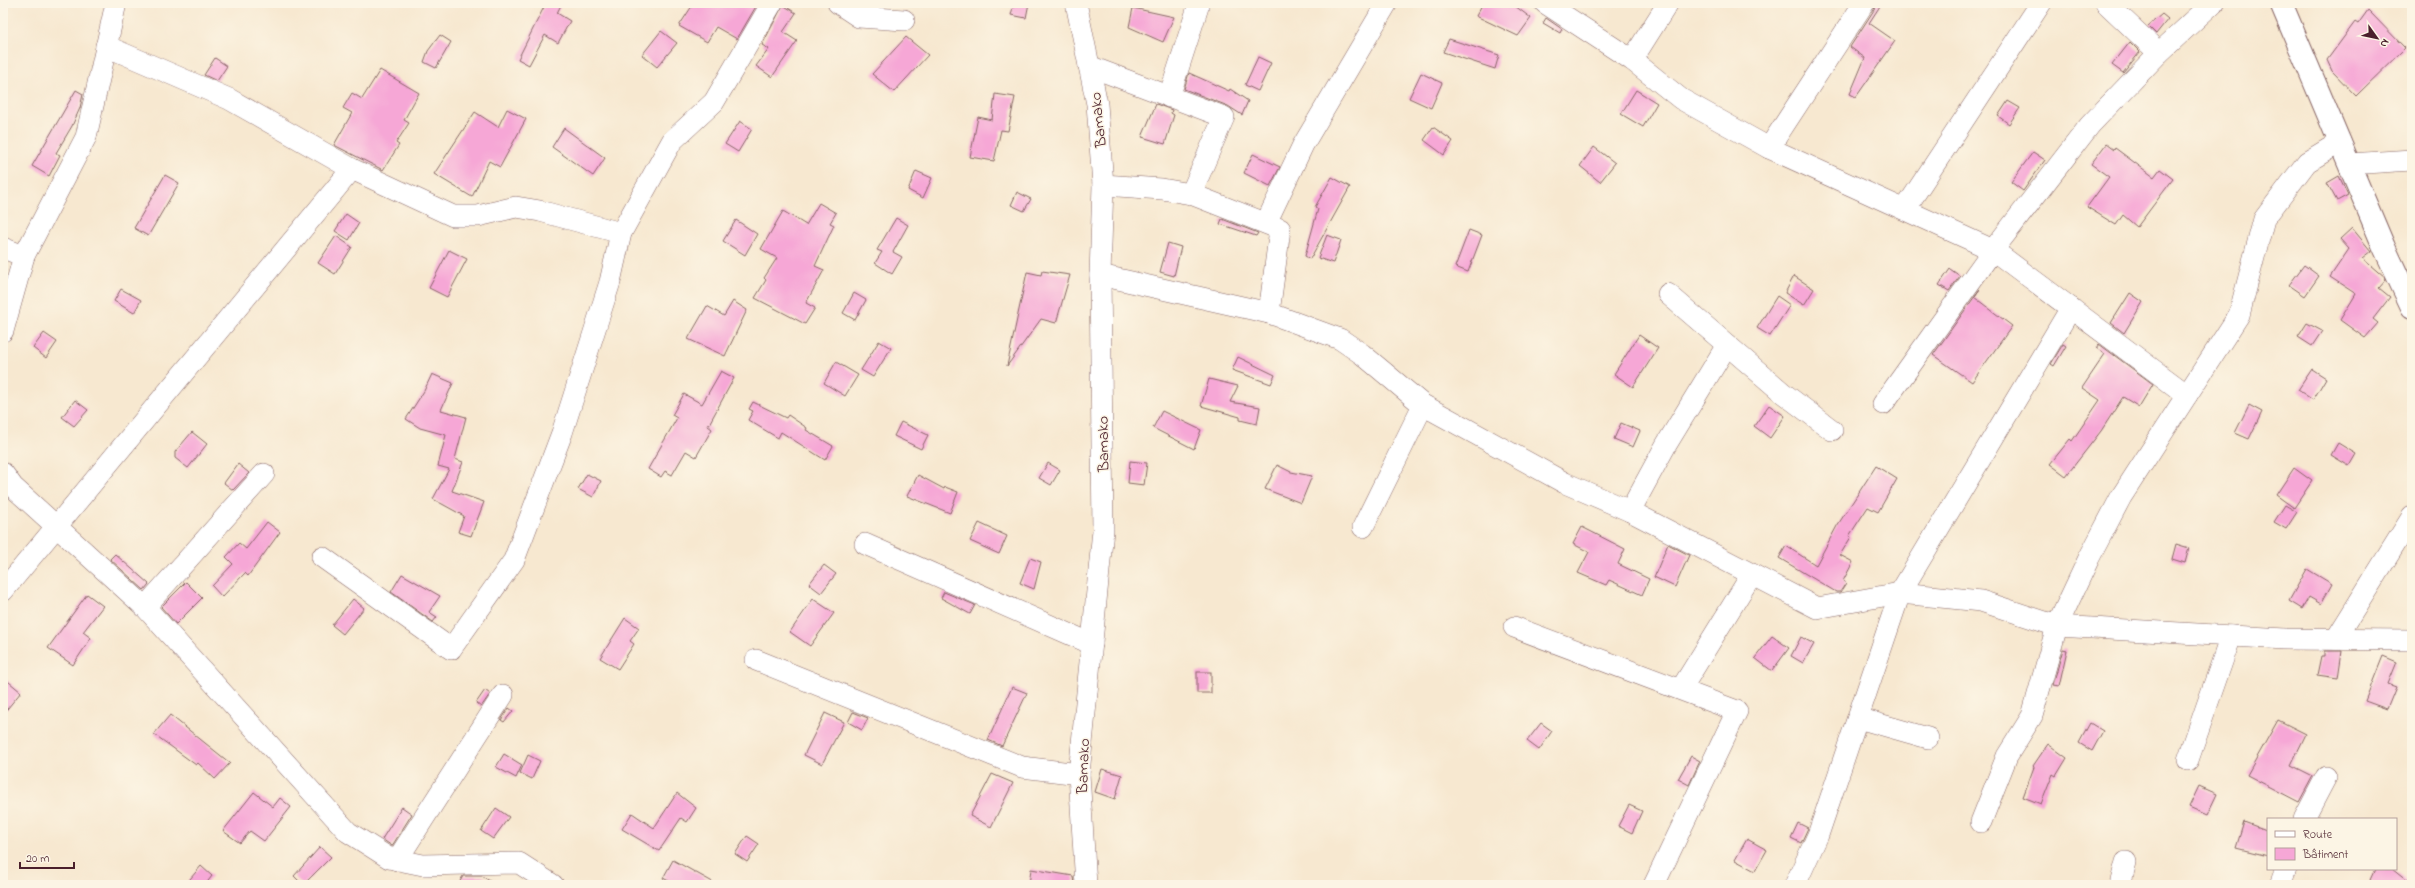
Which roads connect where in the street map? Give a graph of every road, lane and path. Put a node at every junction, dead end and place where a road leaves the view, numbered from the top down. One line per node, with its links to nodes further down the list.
1 (116, 3): 15 (street)
2 (772, 3): 29 (street)
3 (838, 3): 14 (street)
4 (1076, 3): 18 (street, Bamako)
5 (1387, 3): 28 (street)
6 (1668, 3): 17 (street)
7 (1864, 3): 21 (street)
8 (2042, 3): 27 (street)
9 (2106, 3): 16 (street)
10 (2213, 3): 16 (street)
11 (2281, 3): 20 (street)
12 (1553, 5): 17 (street)
13 (1198, 7): 19 (street)
14 (904, 20)
15 (106, 46): 24 (street); 32 (street)
16 (2159, 53): 31 (street)
17 (1632, 60): 21 (street)
18 (1089, 66): 19 (street); 25 (street, Bamako)
19 (1169, 97): 26 (street)
20 (2340, 142): 23 (street); 40 (street)
21 (1769, 148): 27 (street)
22 (2412, 160): 23 (street)
23 (2349, 164): 35 (street)
24 (352, 169): 29 (street); 48 (street)
25 (1103, 185): 26 (street); 33 (street, Bamako)
26 (1191, 194): 28 (street)
27 (1905, 209): 31 (street)
28 (1266, 223): 37 (street)
29 (621, 233): 51 (street)
30 (3, 248): 32 (street)
31 (1993, 250): 36 (street); 41 (street)
32 (24, 256): 38 (street)
33 (1100, 275): 37 (street); 61 (street, Bamako)
34 (1668, 294): 39 (street)
35 (2412, 307)
36 (2071, 308): 40 (street); 54 (street)
37 (1269, 313): 42 (street)
38 (3, 331)
39 (1727, 345): 43 (street); 46 (street)
40 (2186, 395): 56 (street)
41 (1883, 404)
42 (1423, 405): 46 (street); 49 (street)
43 (1832, 430)
44 (3, 473): 48 (street)
45 (264, 474): 55 (street)
46 (1630, 511): 52 (street)
47 (2412, 518): 59 (street)
48 (56, 526): 53 (street); 55 (street)
49 (1363, 527)
50 (865, 544): 61 (street)
51 (322, 557)
52 (1752, 574): 54 (street); 63 (street)
53 (3, 592)
54 (1900, 593): 56 (street); 65 (street)
55 (145, 607): 72 (street)
56 (2057, 626): 58 (street); 71 (street)
57 (1514, 627): 63 (street)
58 (2231, 636): 59 (street); 67 (street)
59 (2336, 639): 60 (street)
60 (2412, 640)
61 (1092, 644): 68 (street, Bamako)
62 (756, 660): 68 (street)
63 (1681, 689): 77 (street)
64 (503, 695): 72 (street)
65 (1858, 718): 66 (street); 78 (street)
66 (1928, 738)
67 (2188, 760)
68 (1078, 774): 76 (street, Bamako)
69 (2326, 777): 70 (street)
70 (2305, 818)
71 (1981, 822)
72 (397, 860): 75 (street)
73 (2126, 862): 79 (street)
74 (2286, 870): 80 (street)
75 (553, 885)
76 (1086, 885)
77 (1654, 885)
78 (1795, 885)
79 (2120, 885)
80 (2280, 885)

